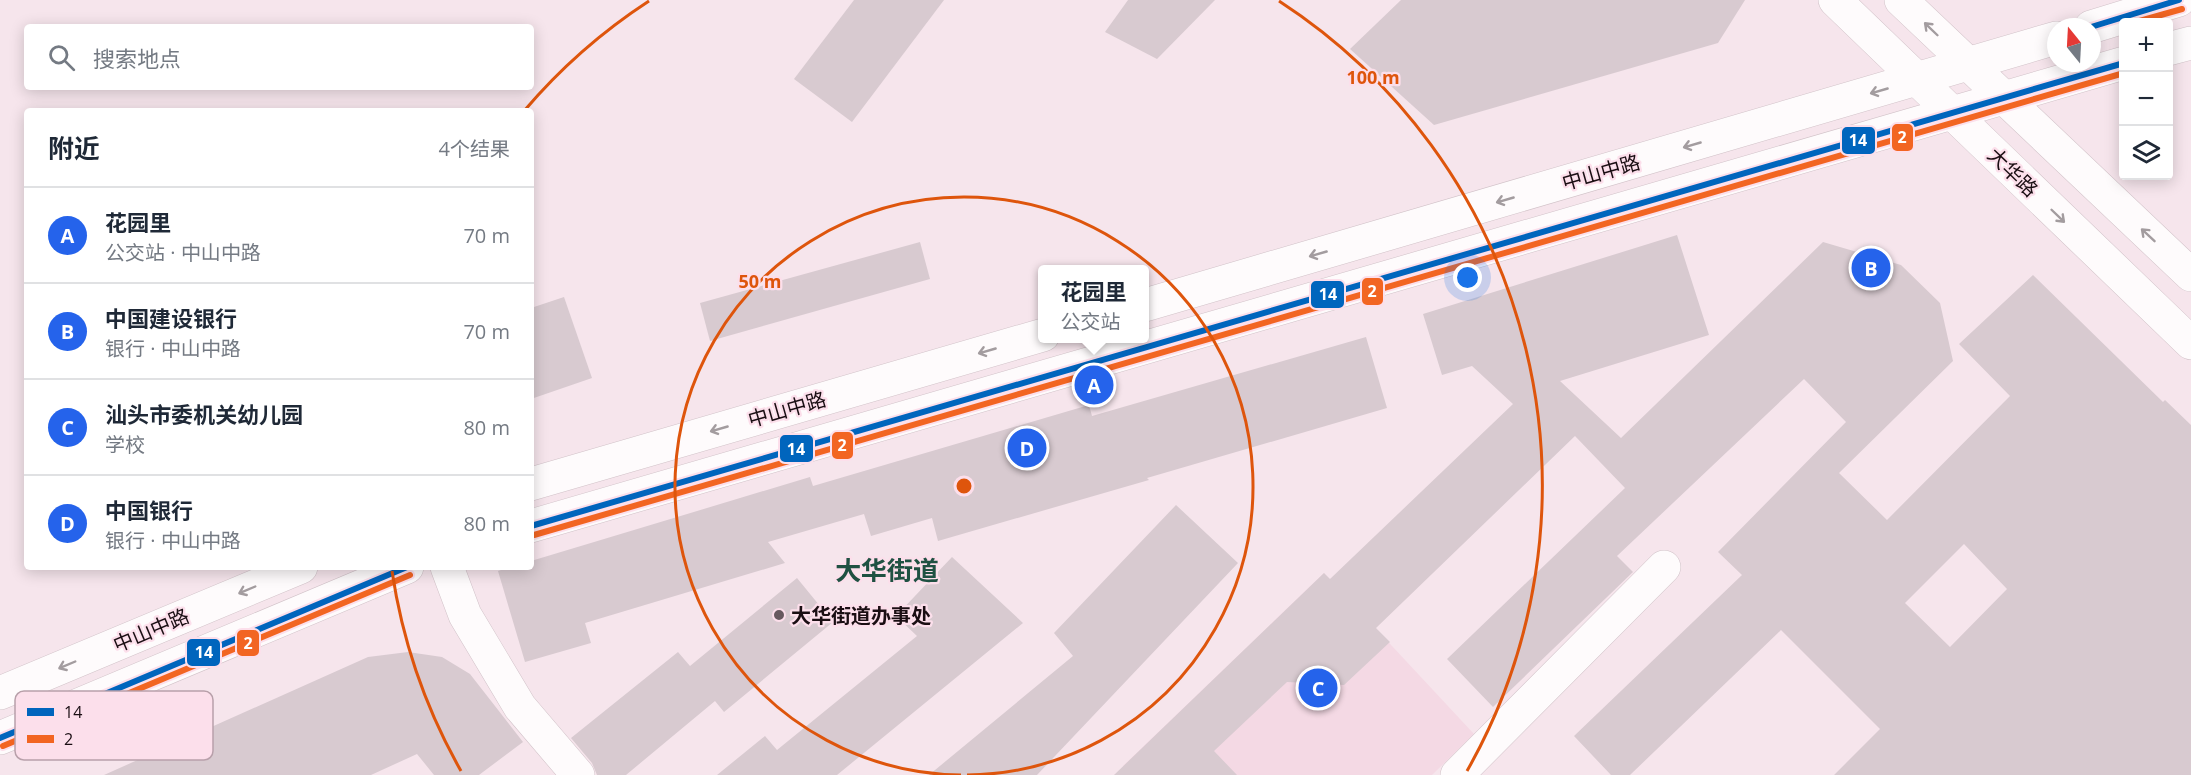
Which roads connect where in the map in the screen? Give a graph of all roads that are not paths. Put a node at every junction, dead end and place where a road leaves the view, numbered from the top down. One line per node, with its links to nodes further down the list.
1 (1835, 0): 10 (main road, 大华路)
2 (1901, 0): 9 (main road, one-way to 2)
3 (2180, 0): 4 (main road)
4 (2101, 24)
5 (2047, 41): 9 (main road, 中山中路)
6 (2191, 43): 7 (main road)
7 (2173, 48)
8 (2119, 64): 11 (main road, 中山中路)
9 (1968, 65): 10 (main road, 中山中路); 11 (main road)
10 (1917, 80): 12 (main road, 大华路); 14 (main road, 中山中路, one-way to 14)
11 (2003, 98): 12 (main road, 中山中路); 13 (main road, one-way to 11)
12 (1952, 113): 16 (main road, 大华路, one-way to 16); 18 (main road, 中山中路)
13 (2191, 275)
14 (1149, 304)
15 (1038, 336): 17 (main road, 中山中路, one-way to 17)
16 (2191, 343)
17 (534, 483)
18 (534, 525)
19 (1664, 567): 28 (main road)
20 (294, 570): 24 (main road, 中山中路, one-way to 24)
21 (400, 570): 23 (main road, 中山中路)
22 (448, 570): 27 (main road)
23 (112, 691)
24 (0, 693)
25 (15, 732): 26 (main road, 中山中路)
26 (0, 738)
27 (578, 775)
28 (1457, 775)

